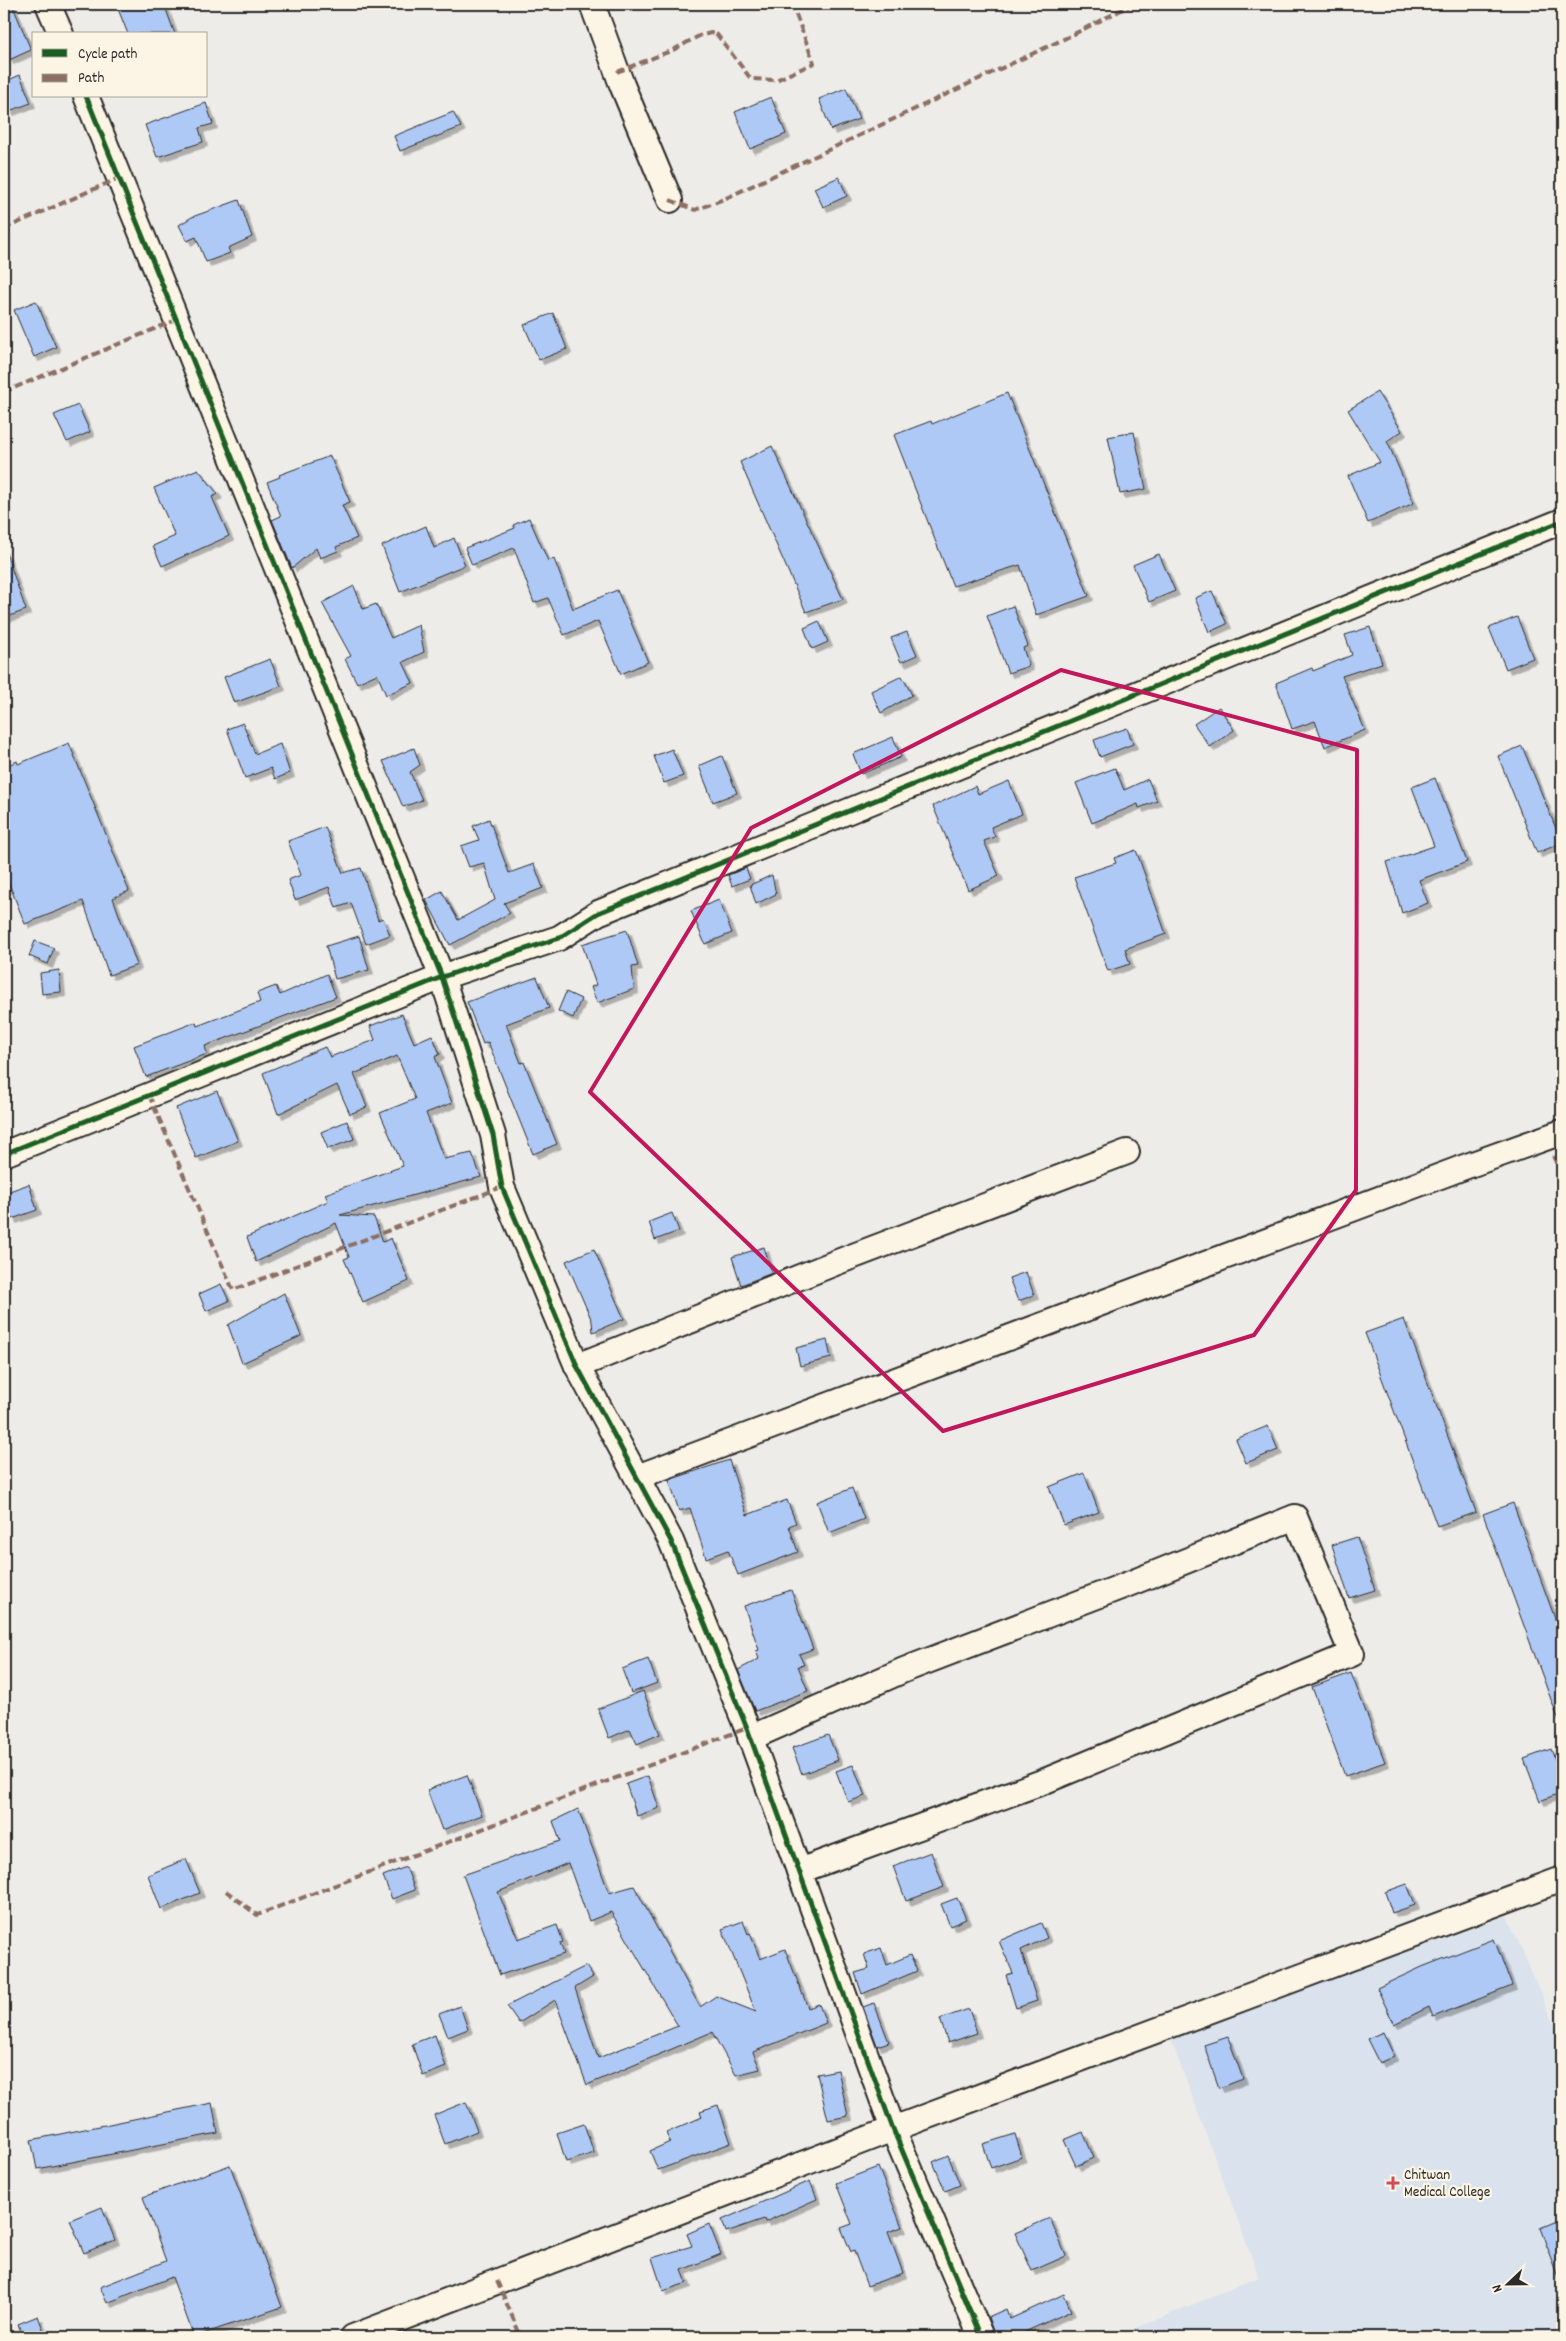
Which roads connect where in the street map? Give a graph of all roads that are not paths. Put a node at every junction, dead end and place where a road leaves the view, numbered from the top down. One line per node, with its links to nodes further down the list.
1 (48, 4): 3 (street)
2 (592, 4): 5 (street)
3 (59, 32)
4 (87, 98): 7 (street)
5 (670, 200)
6 (1562, 520): 7 (street)
7 (442, 977): 10 (street); 11 (street)
8 (1562, 1132): 12 (street)
9 (1127, 1152): 11 (street)
10 (4, 1154)
11 (577, 1366): 12 (street)
12 (636, 1477): 13 (street)
13 (750, 1738): 14 (street); 14 (street)
14 (799, 1871): 16 (street)
15 (1562, 1879): 16 (street)
16 (893, 2129): 17 (street); 18 (street)
17 (353, 2337)
18 (980, 2337)

